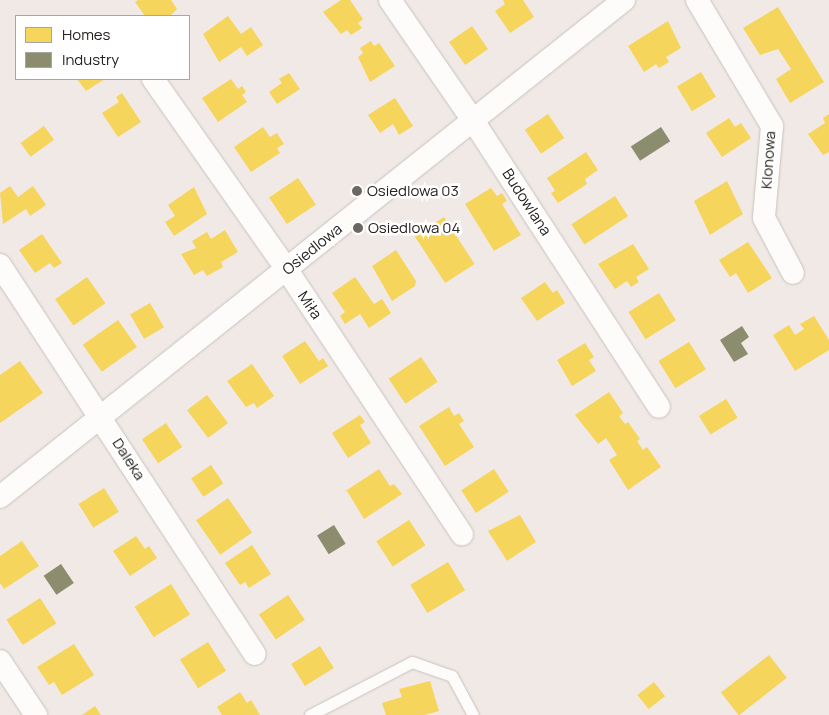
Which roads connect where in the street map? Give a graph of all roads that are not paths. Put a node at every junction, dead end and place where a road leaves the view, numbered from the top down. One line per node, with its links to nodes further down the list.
1 (390, 0): 5 (street, Budowlana)
2 (624, 0): 5 (street, Osiedlowa)
3 (697, 0): 8 (street, Klonowa)
4 (154, 80): 7 (street, Miła)
5 (472, 119): 7 (street, Osiedlowa); 9 (street, Budowlana)
6 (0, 265): 10 (street, Daleka)
7 (287, 270): 10 (street, Osiedlowa); 12 (street, Miła)
8 (793, 273)
9 (659, 407)
10 (102, 417): 11 (street, Osiedlowa); 13 (street, Daleka)
11 (0, 497)
12 (462, 534)
13 (255, 654)
14 (0, 662): 15 (street)
15 (36, 715)
16 (310, 715): 17 (lane)
17 (473, 715)

